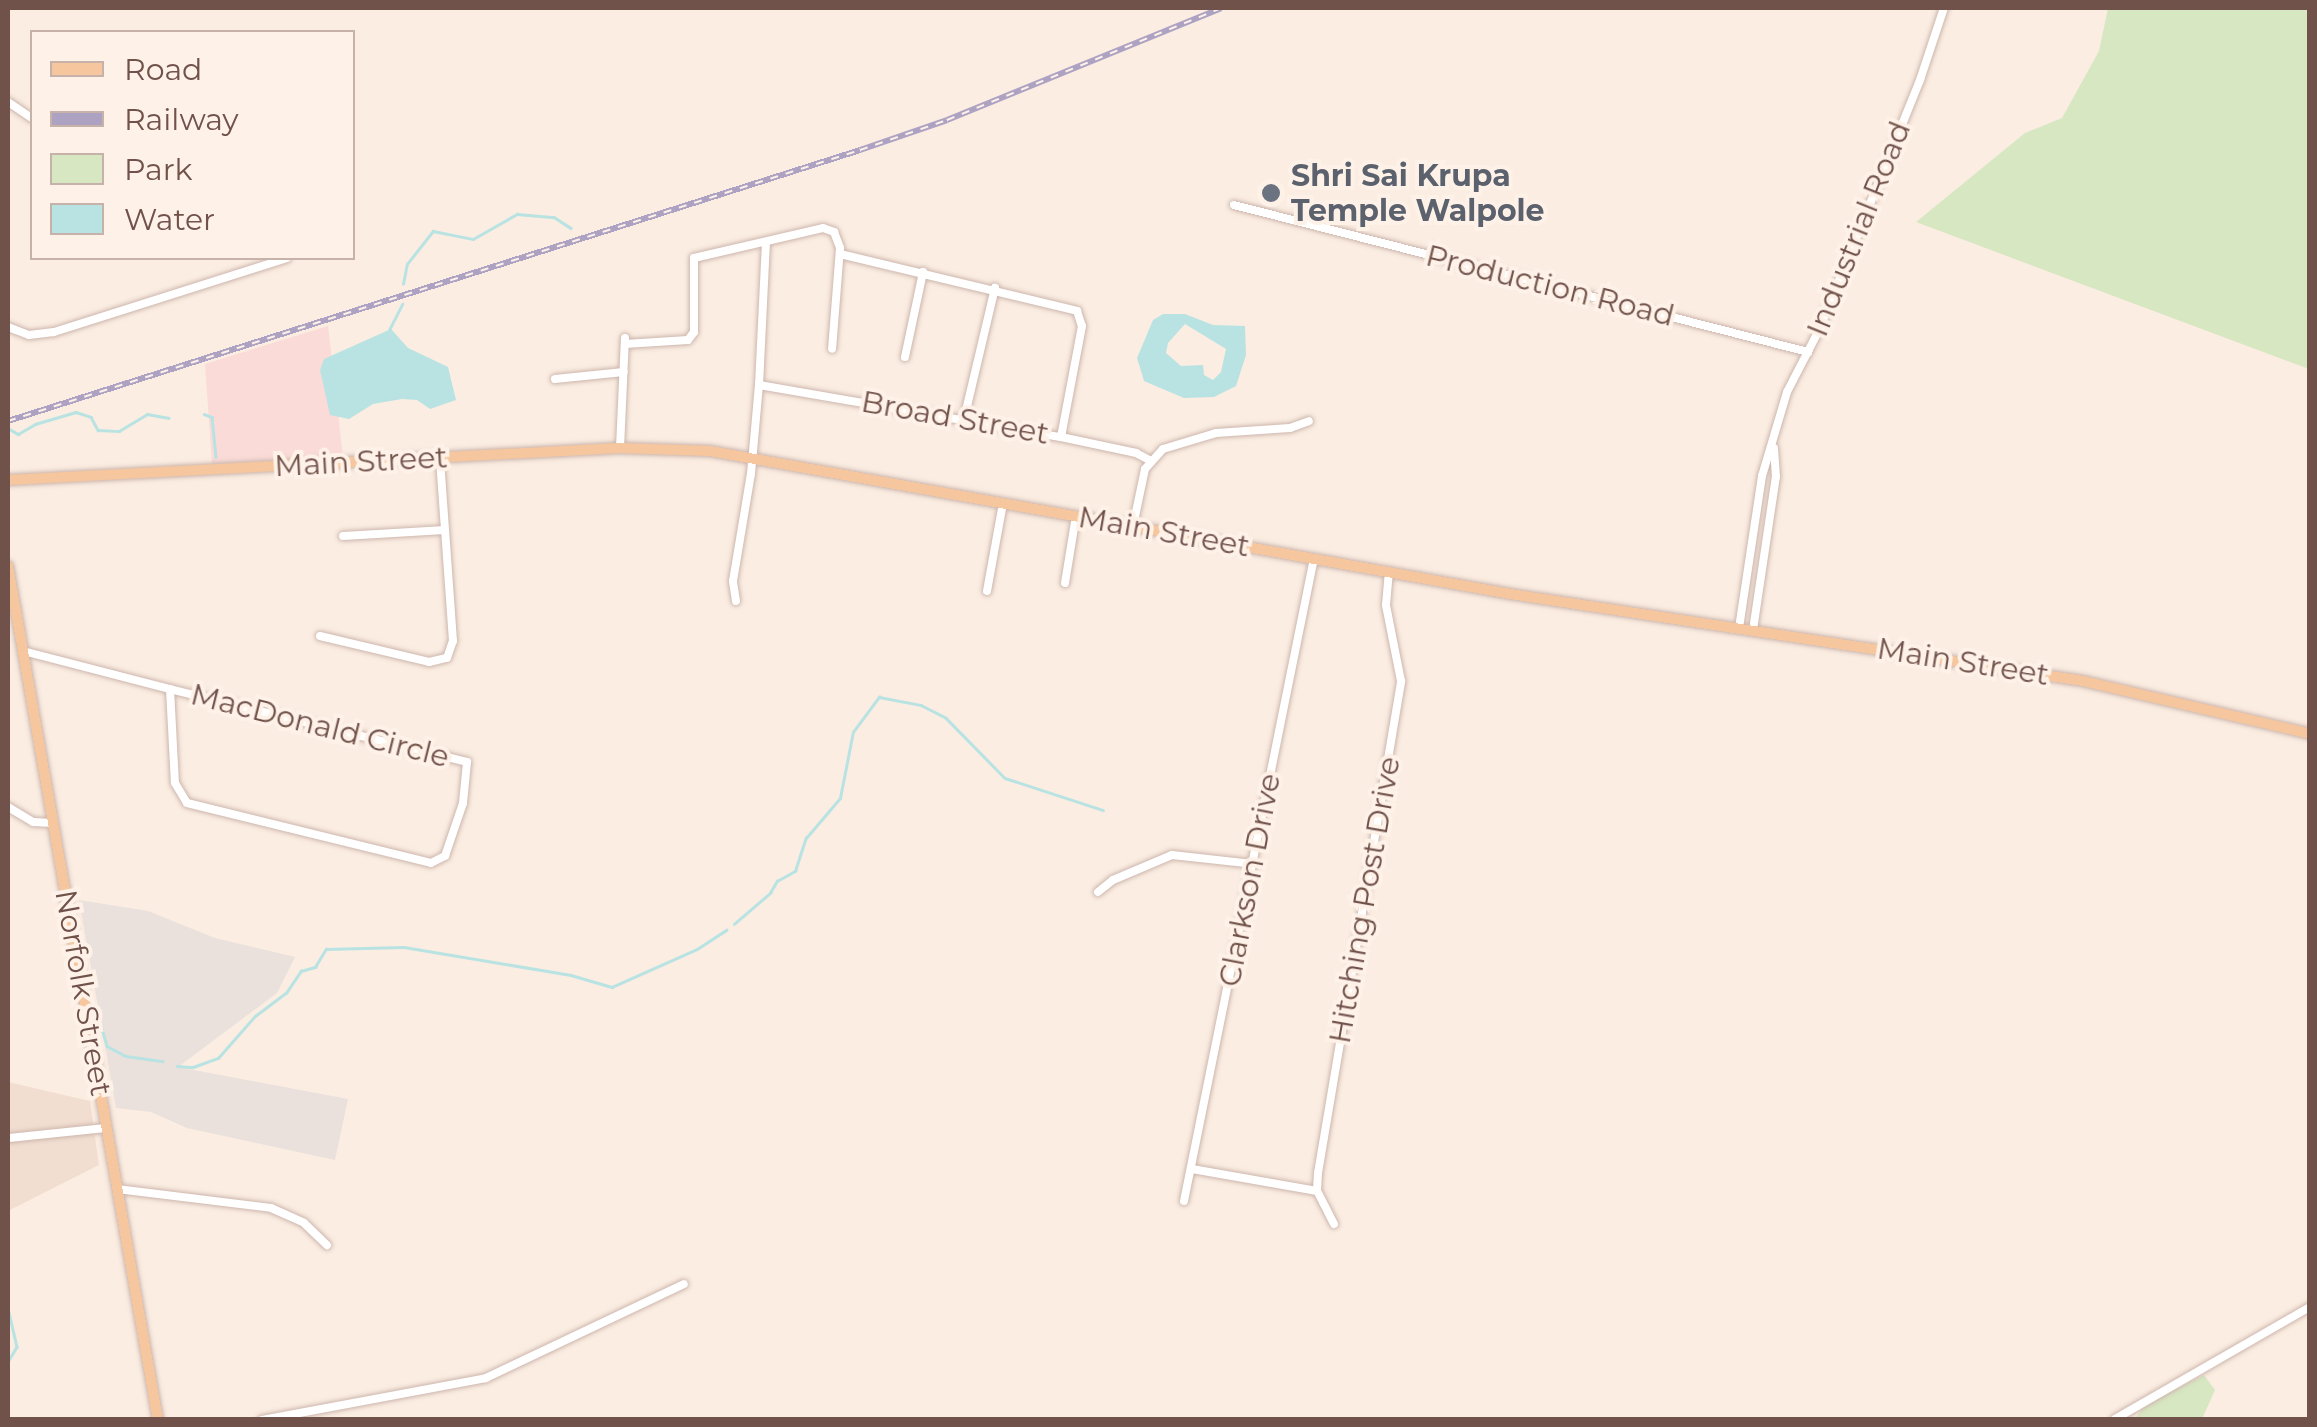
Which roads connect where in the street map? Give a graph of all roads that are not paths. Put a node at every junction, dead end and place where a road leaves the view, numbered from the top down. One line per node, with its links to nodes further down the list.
1 (1944, 8): 12 (street, Industrial Road)
2 (8, 102): 3 (street)
3 (30, 117)
4 (1234, 204): 12 (street, Production Road)
5 (766, 243): 6 (street); 14 (street); 16 (street)
6 (840, 254): 8 (street); 11 (street)
7 (281, 260): 10 (street)
8 (923, 272): 9 (street); 13 (street)
9 (995, 288): 17 (street); 19 (street)
10 (8, 327)
11 (832, 349)
12 (1808, 352): 21 (street, Industrial Road)
13 (905, 357)
14 (624, 372): 15 (street); 20 (street)
15 (554, 379)
16 (759, 385): 17 (street, Broad Street); 22 (street)
17 (964, 419): 19 (street, Broad Street)
18 (1309, 421): 24 (street)
19 (1062, 437): 24 (street, Broad Street)
20 (620, 448): 22 (main road, Main Street); 23 (main road, Main Street)
21 (1774, 448): 37 (street, Industrial Road); 38 (street, Industrial Road)
22 (753, 457): 26 (main road, Main Street); 36 (street)
23 (440, 458): 25 (main road, Main Street); 29 (street)
24 (1149, 460): 28 (street)
25 (8, 480)
26 (1002, 503): 27 (main road, Main Street); 35 (street)
27 (1076, 516): 28 (main road, Main Street); 34 (street)
28 (1134, 526): 31 (main road, Main Street)
29 (446, 530): 30 (street); 39 (street)
30 (342, 536)
31 (1314, 558): 33 (main road, Main Street); 45 (street, Clarkson Drive)
32 (8, 568): 40 (main road, Norfolk Street)
33 (1389, 572): 37 (main road, Main Street); 51 (street, Hitching Post Drive)
34 (1065, 583)
35 (987, 591)
36 (736, 601)
37 (1739, 628): 38 (main road, Main Street)
38 (1753, 630): 42 (main road, Main Street)
39 (320, 636)
40 (23, 651): 41 (street, MacDonald Circle); 44 (main road, Norfolk Street)
41 (170, 689): 41 (street, MacDonald Circle)
42 (2310, 734)
43 (9, 810): 44 (street)
44 (53, 823): 47 (main road, Norfolk Street)
45 (1253, 864): 46 (street); 49 (street, Clarkson Drive)
46 (1098, 892)
47 (106, 1128): 48 (street); 50 (main road, Norfolk Street)
48 (8, 1138)
49 (1192, 1169): 51 (street); 52 (street, Clarkson Drive)
50 (117, 1188): 54 (street); 57 (main road, Norfolk Street)
51 (1316, 1191): 53 (street)
52 (1184, 1201)
53 (1334, 1224)
54 (327, 1245)
55 (684, 1284): 58 (street)
56 (2310, 1307): 59 (street)
57 (158, 1420)
58 (262, 1420)
59 (2116, 1420)

